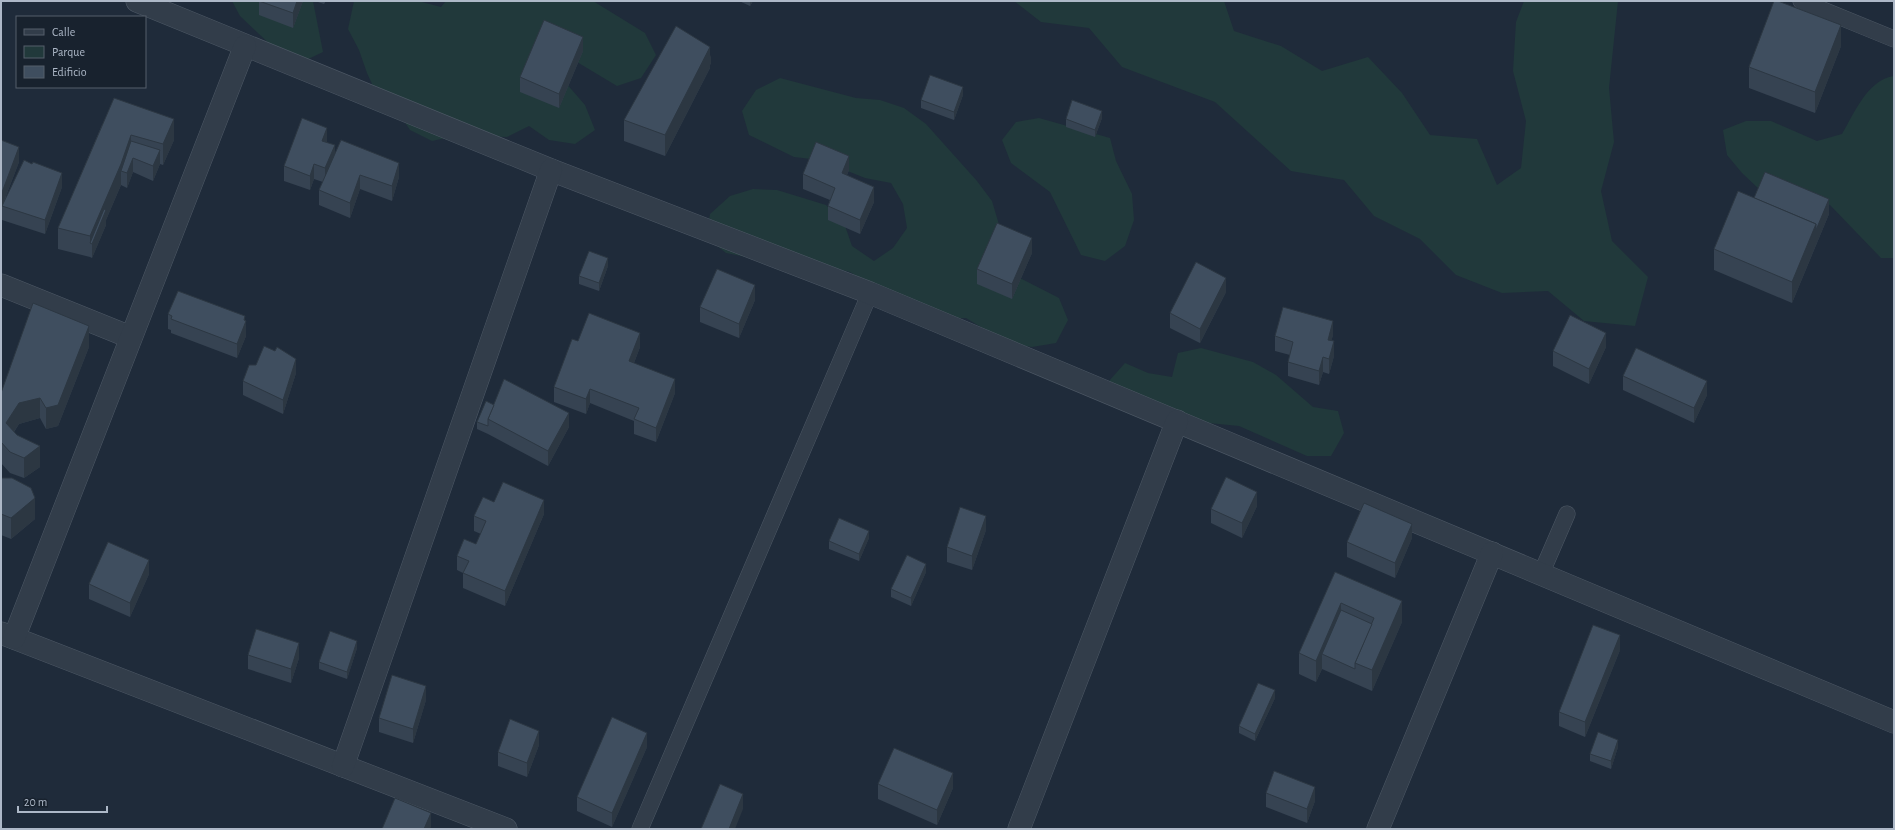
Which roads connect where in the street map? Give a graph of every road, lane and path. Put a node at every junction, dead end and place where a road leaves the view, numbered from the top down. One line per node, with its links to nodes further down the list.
1 (136, 1): 4 (street)
2 (1801, 1): 3 (lane)
3 (1894, 39)
4 (245, 46): 5 (street); 8 (street)
5 (552, 170): 7 (street); 15 (street)
6 (1, 285): 8 (street)
7 (870, 293): 9 (street); 17 (lane)
8 (130, 337): 13 (street)
9 (1177, 421): 11 (street); 18 (street)
10 (1567, 514): 12 (lane)
11 (1492, 553): 12 (street); 19 (street)
12 (1541, 574): 14 (street)
13 (7, 636): 15 (street)
14 (1894, 722)
15 (343, 766): 16 (street)
16 (506, 829)
17 (640, 829)
18 (1020, 829)
19 (1378, 829)

